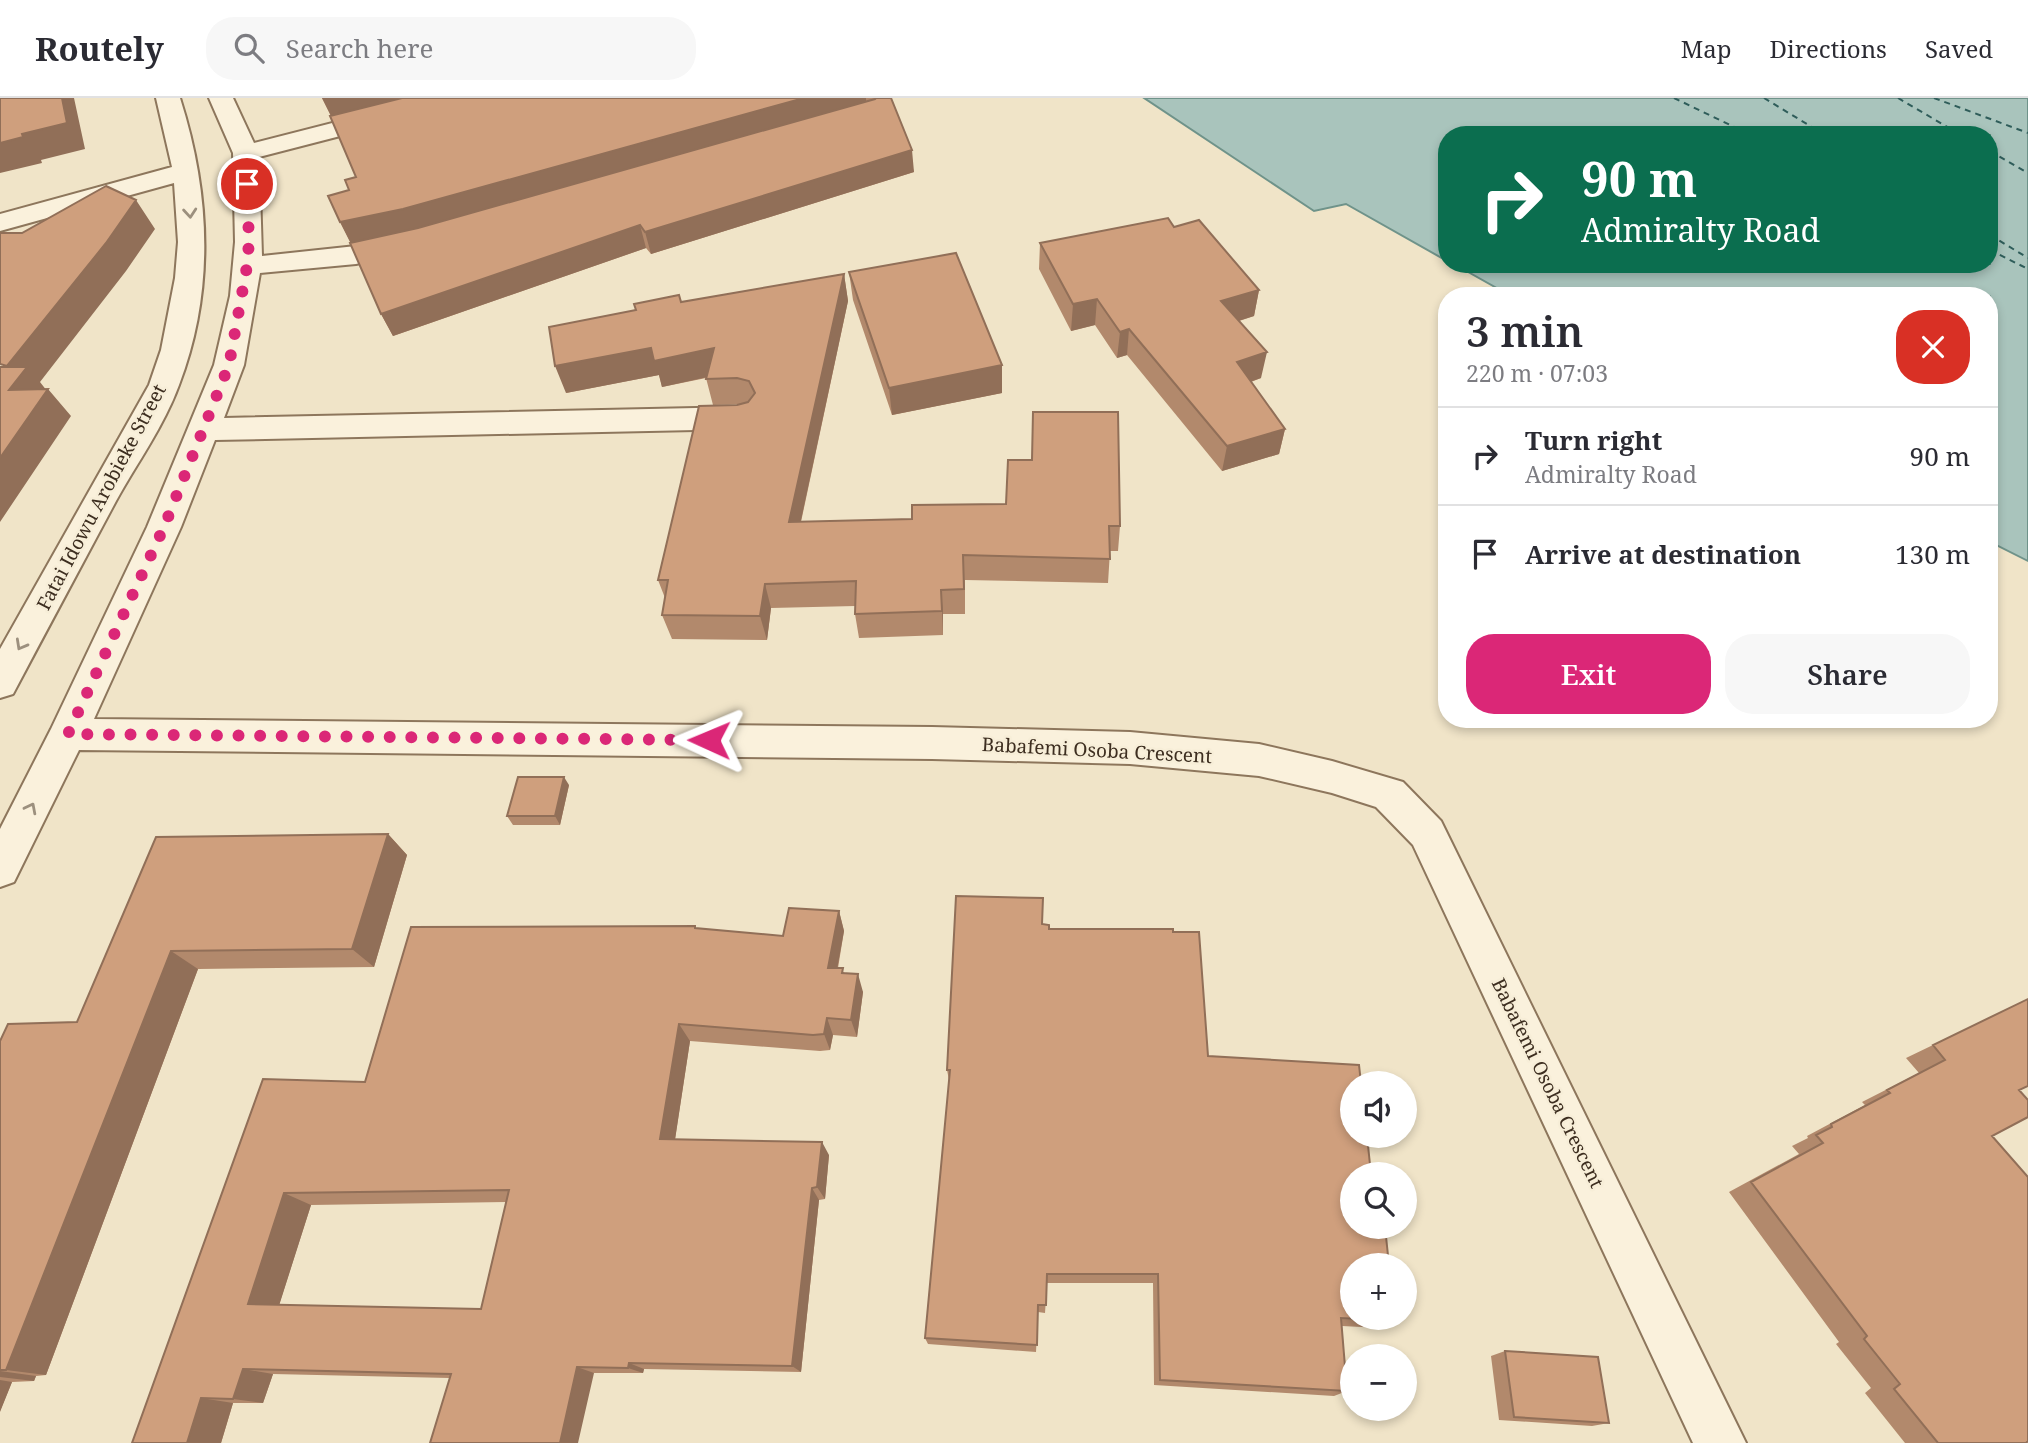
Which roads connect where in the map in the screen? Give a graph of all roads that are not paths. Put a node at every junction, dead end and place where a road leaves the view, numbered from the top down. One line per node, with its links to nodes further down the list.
1 (168, 98): 5 (street, Fatai Idowu Arobieke Street)
2 (221, 98): 4 (street)
3 (458, 98): 4 (street)
4 (246, 153): 8 (street)
5 (187, 171): 6 (street); 11 (street, Fatai Idowu Arobieke Street, one-way to 11)
6 (0, 223)
7 (431, 238): 8 (street)
8 (247, 266): 10 (street)
9 (743, 418): 10 (street)
10 (203, 429): 12 (street)
11 (0, 683)
12 (68, 734): 13 (street, one-way to 12); 14 (street, Babafemi Osoba Crescent)
13 (0, 869)
14 (1720, 1443)

